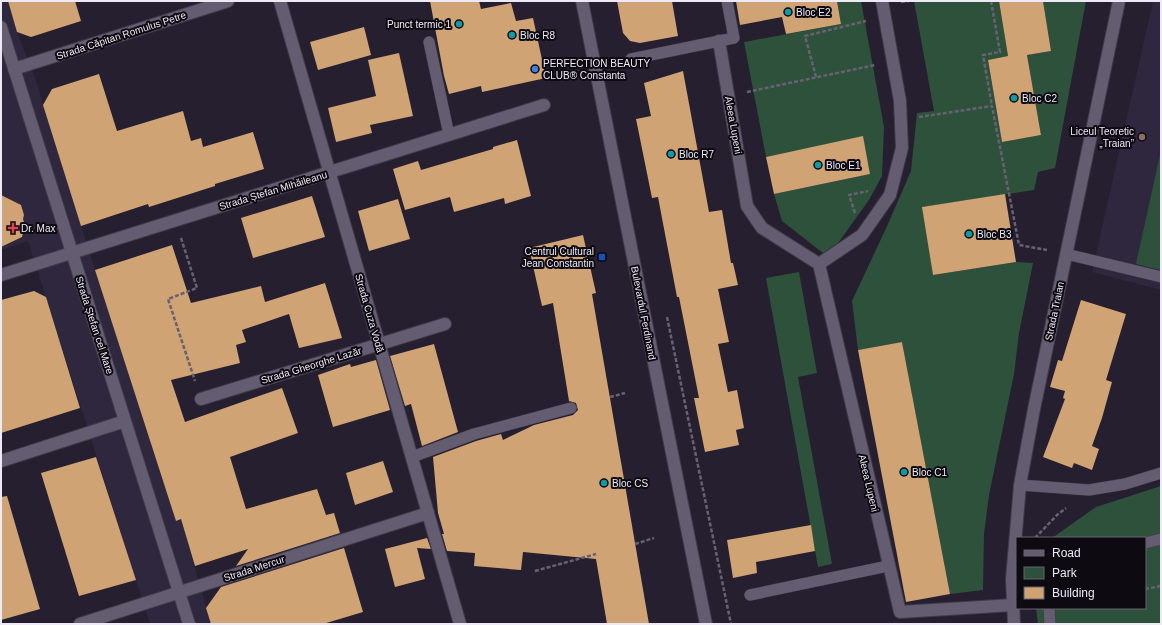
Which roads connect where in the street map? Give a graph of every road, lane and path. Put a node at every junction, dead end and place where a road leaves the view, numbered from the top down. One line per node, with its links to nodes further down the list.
1 (228, 1): 14 (street, Strada Căpitan Romulus Petre)
2 (280, 1): 21 (street, Strada Cuza Vodă)
3 (582, 1): 59 (street, Bulevardul Ferdinand)
4 (727, 1): 10 (lane)
5 (882, 1): 8 (street)
6 (991, 1): 18 (path)
7 (1119, 1): 25 (street, Strada Traian)
8 (884, 16): 13 (street); 15 (path)
9 (1, 27): 14 (street, Strada Ștefan cel Mare)
10 (719, 41): 12 (lane); 16 (street, Aleea Lupeni)
11 (428, 42): 20 (lane)
12 (631, 58)
13 (892, 61): 15 (path); 19 (street)
14 (14, 69): 24 (street, Strada Ștefan cel Mare)
15 (816, 77): 16 (path)
16 (729, 96): 26 (street, Aleea Lupeni)
17 (544, 105): 20 (street, Strada Ștefan Mihăileanu)
18 (992, 106): 19 (path); 23 (path)
19 (901, 120): 26 (street)
20 (449, 135): 21 (street, Strada Ștefan Mihăileanu)
21 (329, 172): 24 (street, Strada Ștefan Mihăileanu); 30 (street, Strada Cuza Vodă)
22 (180, 234): 33 (path)
23 (1047, 250)
24 (72, 252): 27 (street, Strada Ștefan Mihăileanu); 35 (street, Strada Ștefan cel Mare)
25 (1066, 254): 28 (lane); 39 (street, Strada Traian)
26 (819, 264): 48 (street, Aleea Lupeni)
27 (1, 274)
28 (1161, 277)
29 (445, 324): 30 (street, Strada Gheorghe Lazăr)
30 (379, 344): 33 (street, Strada Gheorghe Lazăr); 36 (street, Strada Cuza Vodă)
31 (625, 393): 32 (path)
32 (610, 397)
33 (201, 399)
34 (570, 408): 36 (lane)
35 (126, 421): 37 (street); 52 (street, Strada Ștefan cel Mare)
36 (412, 457): 41 (street, Strada Cuza Vodă)
37 (1, 461)
38 (1161, 473): 40 (lane)
39 (1020, 485): 40 (lane); 54 (street, Strada Traian)
40 (1088, 490): 42 (path)
41 (428, 513): 52 (street, Strada Mercur); 58 (street, Strada Cuza Vodă)
42 (1035, 537)
43 (654, 538): 46 (path)
44 (1161, 539): 45 (lane)
45 (1146, 543)
46 (635, 544)
47 (596, 554): 49 (path)
48 (888, 566): 53 (lane); 54 (street, Aleea Lupeni)
49 (535, 571)
50 (1161, 586): 51 (path)
51 (1146, 589)
52 (179, 592): 56 (street, Strada Mercur); 57 (street, Strada Ștefan cel Mare)
53 (750, 595)
54 (1013, 605): 60 (street, Strada Traian)
55 (1049, 609): 61 (lane)
56 (80, 624)
57 (189, 624)
58 (460, 624)
59 (706, 624)
60 (1014, 624)
61 (1050, 624)

